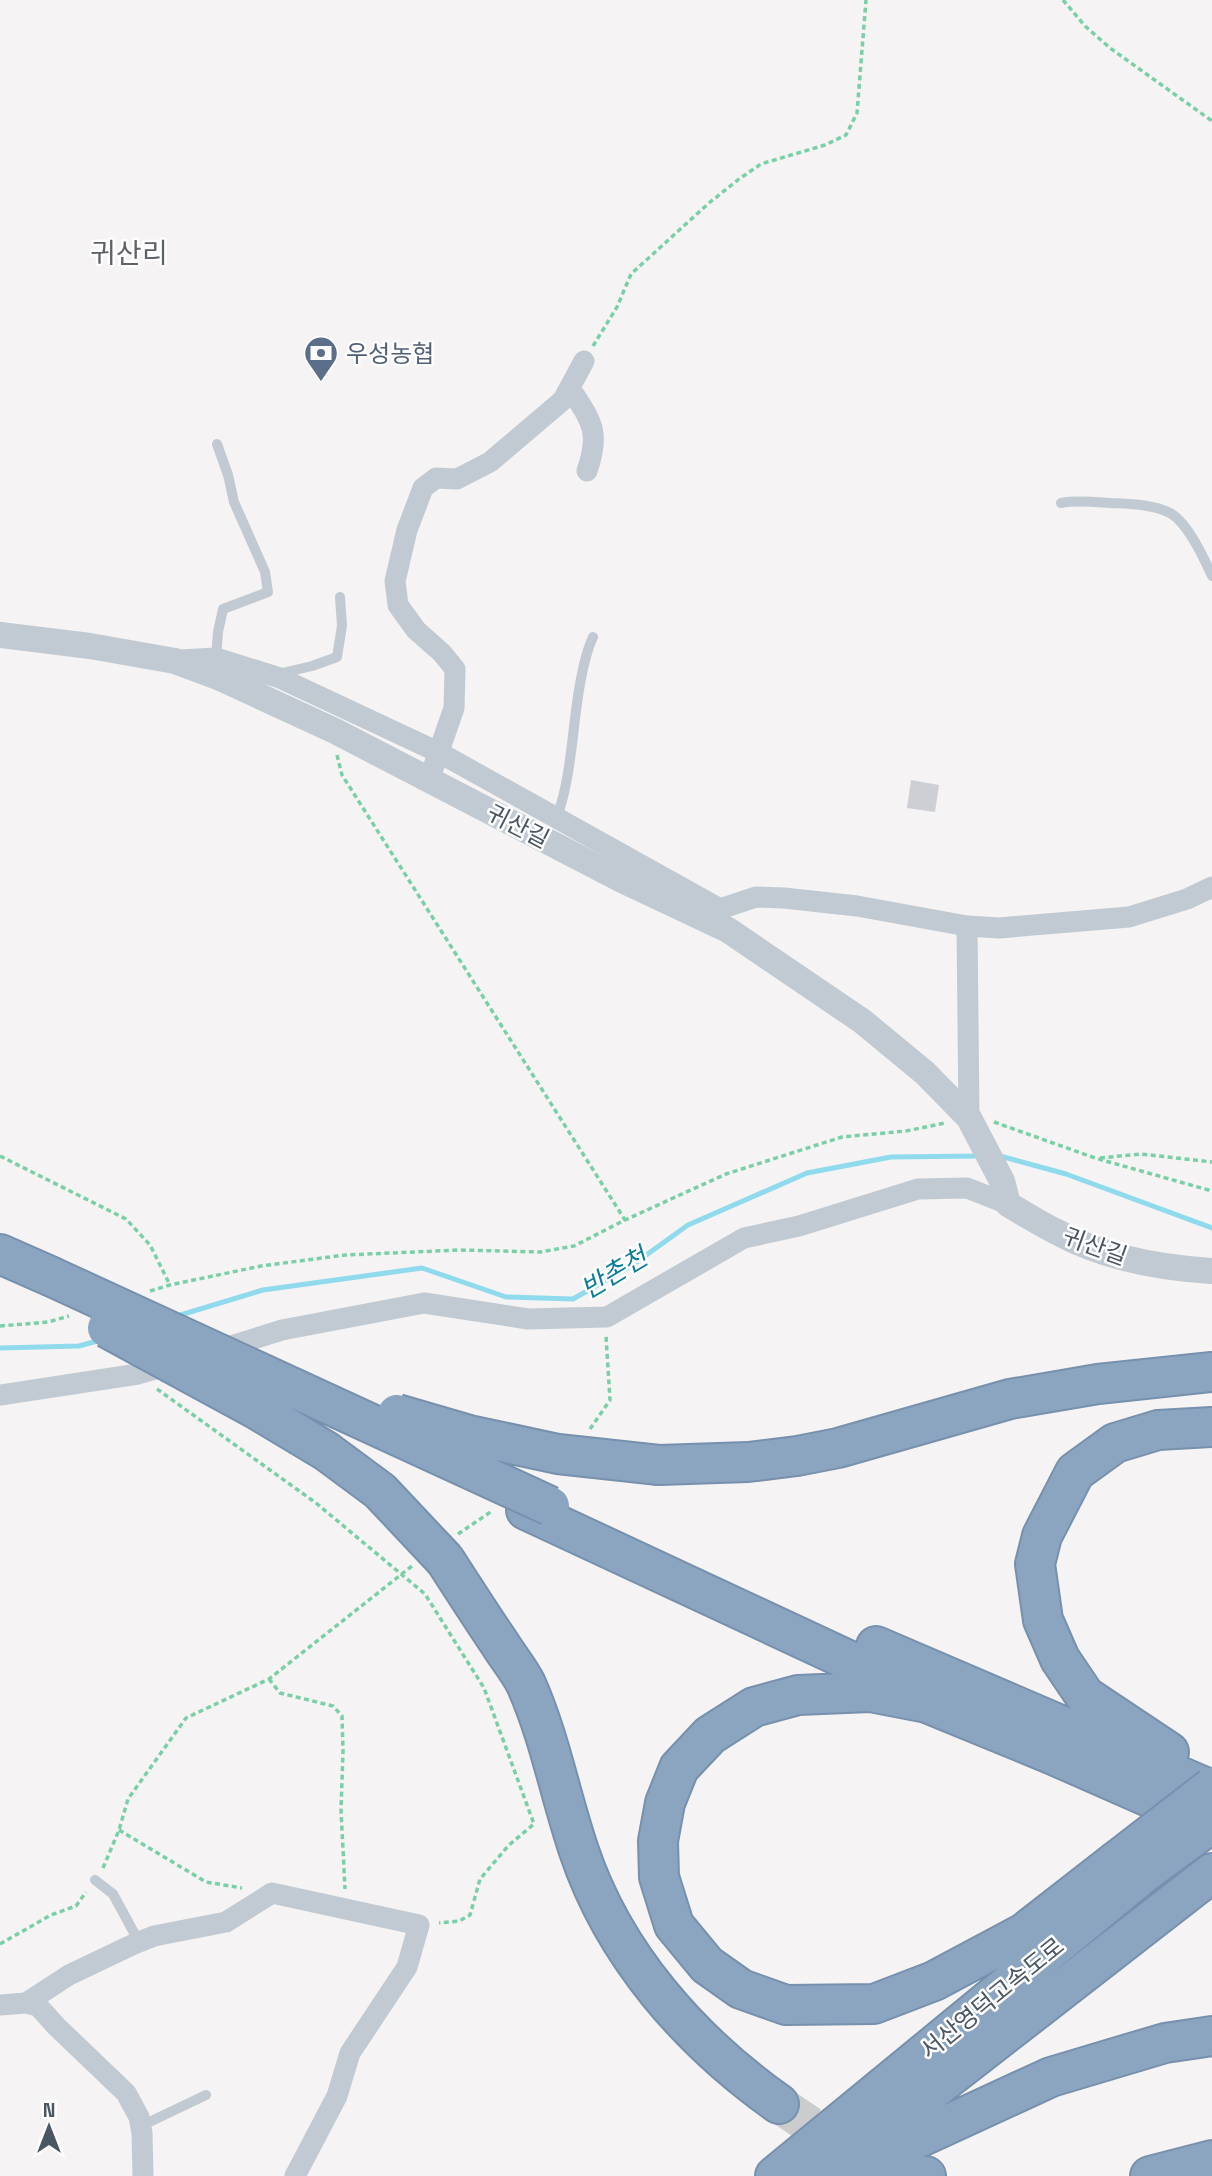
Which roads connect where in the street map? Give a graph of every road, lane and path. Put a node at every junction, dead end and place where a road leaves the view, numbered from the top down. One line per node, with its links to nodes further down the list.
1 (866, 0): 4 (path)
2 (1063, 0): 3 (path)
3 (1212, 121)
4 (583, 361): 5 (street)
5 (570, 388): 7 (street); 17 (street)
6 (218, 444): 13 (lane)
7 (587, 471)
8 (1061, 503): 9 (lane)
9 (1212, 576)
10 (340, 597): 15 (lane)
11 (0, 635): 14 (street, 귀산길)
12 (593, 637): 19 (lane)
13 (216, 658): 14 (street); 15 (street)
14 (175, 661): 16 (street, 귀산길)
15 (272, 676): 17 (street)
16 (335, 731): 18 (street, 귀산길); 29 (path)
17 (440, 753): 18 (street); 19 (street)
18 (429, 780): 21 (street, 귀산길)
19 (557, 817): 21 (street)
20 (1212, 887): 22 (street)
21 (714, 914): 22 (street); 23 (street, 귀산길)
22 (967, 926): 23 (street)
23 (973, 1126): 25 (path); 28 (street, 귀산길); 29 (path)
24 (0, 1156): 33 (path)
25 (1095, 1158): 26 (path); 27 (path)
26 (1212, 1162)
27 (1212, 1191)
28 (1005, 1193): 31 (street, 귀산길); 36 (street)
29 (625, 1220): 33 (path)
30 (0, 1254): 32 (highway)
31 (1212, 1271)
32 (25, 1282): 35 (highway); 40 (highway, bridge)
33 (170, 1285): 34 (path)
34 (146, 1292)
35 (83, 1317): 37 (path); 44 (highway, bridge); 45 (highway, bridge)
36 (607, 1317): 39 (street); 43 (path)
37 (0, 1326)
38 (1212, 1372): 40 (highway, bridge)
39 (138, 1374): 41 (street); 46 (path)
40 (266, 1375): 44 (highway, bridge)
41 (0, 1395)
42 (1212, 1427): 49 (highway)
43 (584, 1434)
44 (523, 1509): 45 (path); 48 (highway); 50 (highway)
45 (437, 1555): 46 (path); 66 (highway)
46 (401, 1573): 47 (path); 58 (path)
47 (269, 1679): 52 (path); 57 (path)
48 (1056, 1756): 51 (highway); 59 (highway)
49 (1212, 1780)
50 (1212, 1788): 53 (highway, bridge)
51 (1212, 1824): 53 (highway, 서산영덕고속도로, bridge)
52 (119, 1830): 55 (path); 56 (path)
53 (1130, 1867): 59 (highway); 72 (highway, 서산영덕고속도로)
54 (1212, 1873): 73 (highway, 서산영덕고속도로)
55 (95, 1880): 60 (lane); 61 (path)
56 (272, 1894): 57 (street); 60 (street)
57 (346, 1909): 58 (street)
58 (419, 1925): 70 (street)
59 (1024, 1933): 71 (highway)
60 (139, 1942): 62 (street)
61 (0, 1944)
62 (26, 2003): 63 (street); 67 (street)
63 (0, 2005)
64 (1212, 2036): 74 (highway)
65 (206, 2095): 67 (lane)
66 (779, 2104)
67 (141, 2126): 69 (street)
68 (1212, 2160): 75 (highway)
69 (143, 2176)
70 (295, 2176)
71 (769, 2176)
72 (775, 2176)
73 (822, 2176)
74 (849, 2176)
75 (1150, 2176)

